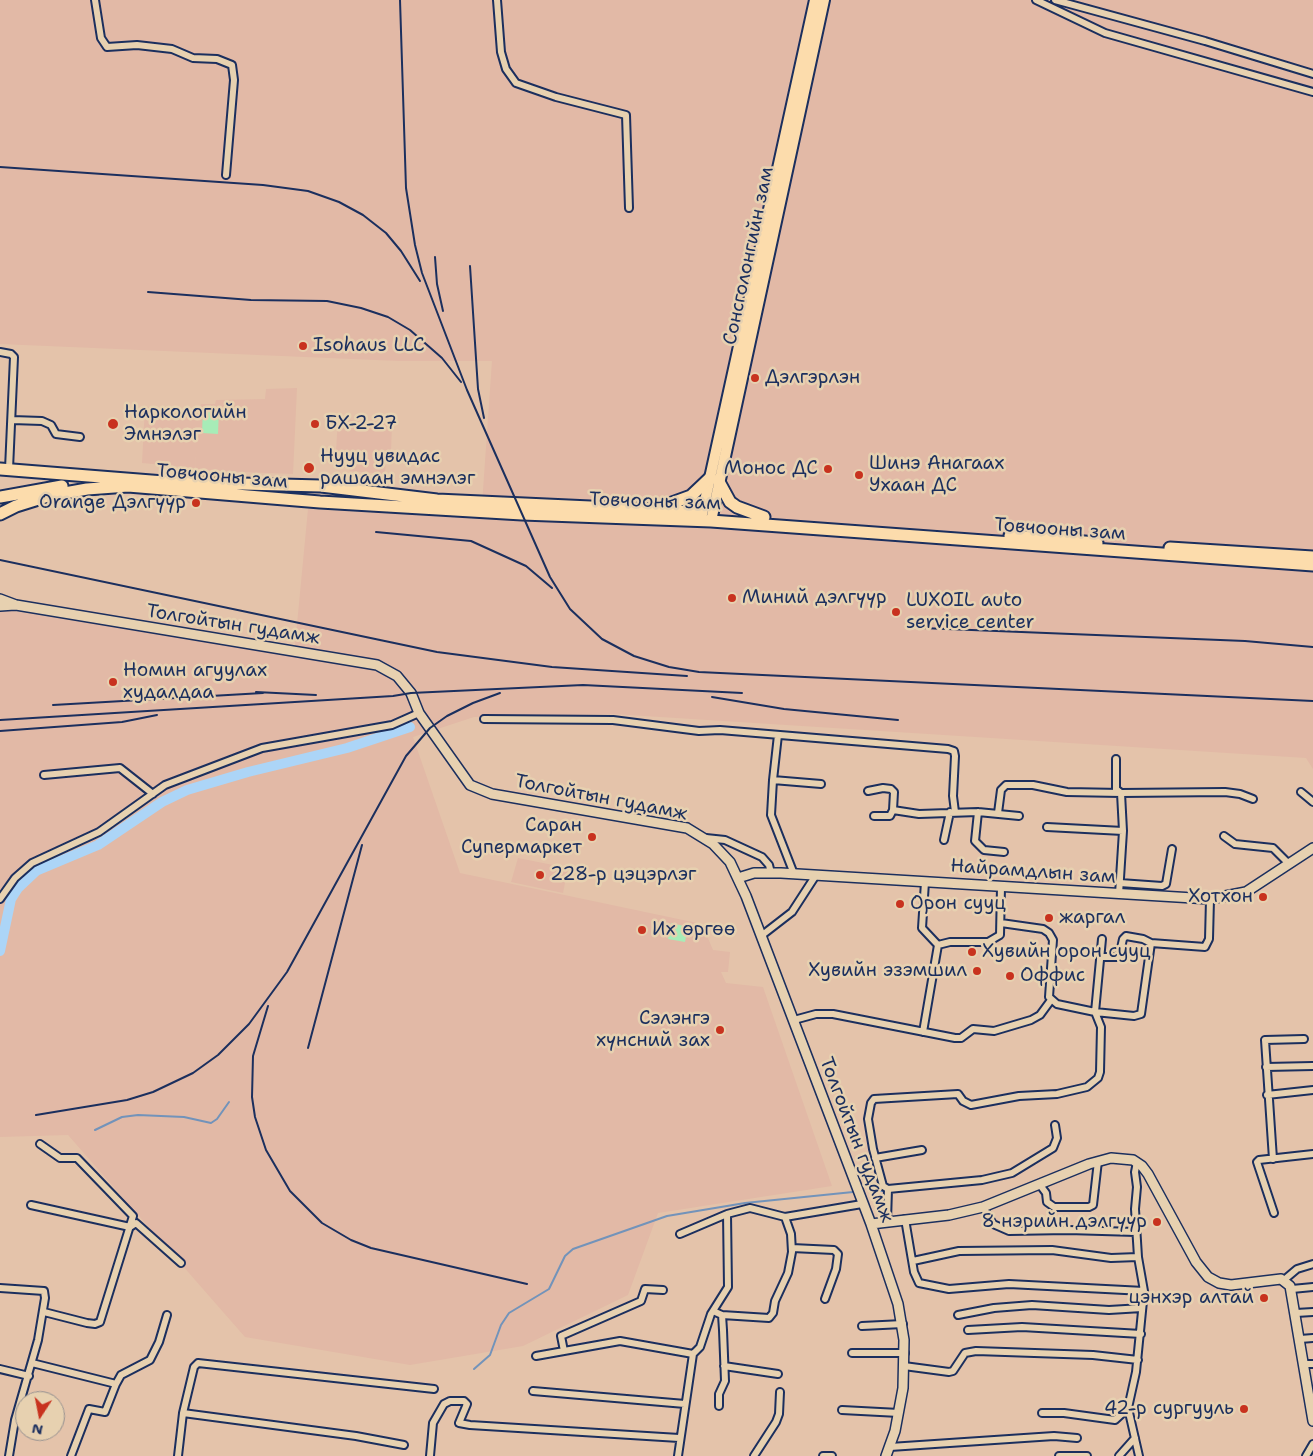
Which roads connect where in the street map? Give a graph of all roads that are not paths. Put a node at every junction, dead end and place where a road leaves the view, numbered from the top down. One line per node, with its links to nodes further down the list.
1 (95, 0): 9 (street)
2 (497, 0): 10 (street)
3 (815, 0): 16 (main road, Сонсголонгийн зам)
4 (824, 0): 16 (main road, Сонсголонгийн зам)
5 (1036, 0): 8 (street)
6 (1055, 0): 7 (street)
7 (1313, 74)
8 (1313, 92)
9 (226, 175)
10 (629, 208)
11 (0, 352): 12 (street)
12 (12, 420): 13 (street); 14 (street)
13 (80, 437)
14 (4, 469): 15 (highway, Товчооны зам)
15 (77, 474): 18 (highway); 20 (highway, Товчооны зам)
16 (714, 479): 20 (highway); 22 (main road, Сонсголонгийн зам); 23 (highway)
17 (88, 489): 19 (highway); 21 (highway, Товчооны зам); 22 (highway, Товчооны зам)
18 (0, 490)
19 (0, 498)
20 (651, 510): 22 (highway, Товчооны зам)
21 (0, 514)
22 (706, 517): 23 (highway, Товчооны зам); 25 (highway, Товчооны зам)
23 (764, 518): 24 (highway, Товчооны зам)
24 (1313, 557)
25 (1313, 565)
26 (0, 599): 27 (main road, Толгойтын гудамж)
27 (16, 605): 28 (main road, Толгойтын гудамж); 29 (main road, Толгойтын гудамж)
28 (0, 606)
29 (419, 713): 39 (street); 51 (main road, Толгойтын гудамж)
30 (484, 719): 31 (street)
31 (778, 735): 34 (street); 43 (street)
32 (1116, 759): 38 (street)
33 (44, 775): 39 (street)
34 (773, 780): 35 (street); 58 (street)
35 (821, 784)
36 (868, 791): 42 (street)
37 (1301, 792): 41 (street)
38 (1121, 793): 40 (street); 45 (street); 49 (street)
39 (153, 794): 65 (street)
40 (1253, 799)
41 (1313, 802)
42 (893, 810): 43 (street); 46 (street)
43 (952, 812): 44 (street); 52 (street)
44 (978, 812): 45 (street); 55 (street)
45 (998, 813): 47 (street)
46 (874, 816)
47 (1019, 816)
48 (1047, 827): 49 (street)
49 (1123, 831): 62 (street)
50 (1224, 836): 56 (street)
51 (706, 838): 57 (street); 60 (main road, Толгойтын гудамж)
52 (944, 840)
53 (1313, 848): 56 (main road, Найрамдлын зам)
54 (1172, 849): 62 (street)
55 (1004, 852)
56 (1290, 864): 66 (main road, Найрамдлын зам)
57 (770, 873): 58 (main road, Найрамдлын зам); 60 (main road, Найрамдлын зам)
58 (794, 874): 59 (main road, Найрамдлын зам)
59 (816, 875): 61 (main road, Найрамдлын зам); 68 (street)
60 (738, 878): 68 (main road, Толгойтын гудамж)
61 (925, 882): 63 (main road, Найрамдлын зам); 71 (street)
62 (1120, 883): 64 (street)
63 (1001, 887): 64 (main road, Найрамдлын зам); 67 (street)
64 (1119, 894): 66 (main road, Найрамдлын зам)
65 (0, 899)
66 (1210, 899): 70 (street)
67 (1001, 923): 71 (street); 73 (street)
68 (761, 936): 75 (main road, Толгойтын гудамж)
69 (1102, 939): 72 (street)
70 (1151, 943): 72 (street); 74 (street)
71 (938, 945): 76 (street)
72 (1100, 957): 74 (street)
73 (1051, 1000): 74 (street); 76 (street)
74 (1095, 1012): 86 (street)
75 (794, 1020): 76 (street); 92 (main road, Толгойтын гудамж)
76 (923, 1032)
77 (1304, 1039): 79 (street)
78 (1313, 1066): 79 (street)
79 (1266, 1067): 81 (street)
80 (1313, 1090): 81 (street)
81 (1267, 1095): 87 (street)
82 (1055, 1125): 91 (street)
83 (40, 1144): 101 (street)
84 (922, 1150): 86 (street)
85 (1312, 1153): 87 (street)
86 (874, 1158): 91 (street)
87 (1272, 1159): 95 (street)
88 (1098, 1161): 89 (main road); 90 (main road); 90 (street)
89 (1138, 1162): 102 (street); 109 (main road)
90 (1040, 1185): 94 (main road)
91 (888, 1189): 99 (street)
92 (862, 1204): 97 (street); 100 (main road, Толгойтын гудамж)
93 (30, 1205): 101 (street)
94 (983, 1207): 98 (main road); 102 (street)
95 (1274, 1213)
96 (726, 1214): 97 (street); 103 (street); 118 (street)
97 (785, 1217): 104 (street)
98 (905, 1219): 99 (main road); 106 (street)
99 (887, 1221): 100 (main road)
100 (871, 1224): 124 (main road, Толгойтын гудамж)
101 (130, 1227): 107 (street); 117 (street)
102 (1136, 1232): 105 (street)
103 (680, 1234)
104 (792, 1248): 115 (street); 122 (street)
105 (1138, 1257): 106 (street); 114 (street)
106 (913, 1261): 114 (street)
107 (181, 1263)
108 (1313, 1264): 109 (street)
109 (1284, 1280): 112 (main road)
110 (1313, 1287): 112 (street)
111 (0, 1288): 117 (street)
112 (1292, 1289): 120 (main road)
113 (663, 1290): 130 (street)
114 (1144, 1291): 116 (street)
115 (825, 1299)
116 (1142, 1308): 123 (street); 127 (street)
117 (44, 1312): 136 (street)
118 (713, 1312): 122 (street); 133 (street)
119 (1313, 1312): 120 (street)
120 (1296, 1313): 129 (main road)
121 (167, 1315): 143 (street)
122 (722, 1315): 138 (street)
123 (958, 1315)
124 (903, 1324): 125 (street); 132 (main road, Толгойтын гудамж)
125 (862, 1326)
126 (968, 1330): 127 (street)
127 (1142, 1334): 135 (street)
128 (1313, 1338): 129 (street)
129 (1300, 1339): 137 (main road)
130 (564, 1351): 133 (street); 134 (street)
131 (852, 1353): 132 (street)
132 (905, 1353): 139 (main road, Толгойтын гудамж)
133 (693, 1354): 148 (street)
134 (536, 1356)
135 (1138, 1360): 139 (street); 150 (street)
136 (32, 1363): 142 (street); 143 (street)
137 (1308, 1364): 147 (main road)
138 (724, 1366): 141 (street); 149 (street)
139 (904, 1366): 153 (main road, Толгойтын гудамж)
140 (0, 1369): 142 (street)
141 (778, 1374)
142 (29, 1376): 162 (street)
143 (116, 1384): 163 (street)
144 (434, 1389): 152 (street)
145 (533, 1391): 148 (street)
146 (780, 1392): 167 (street)
147 (1310, 1393): 155 (main road)
148 (685, 1404): 156 (street)
149 (719, 1406)
150 (1128, 1408): 154 (street); 158 (street)
151 (842, 1410): 153 (street)
152 (183, 1413): 160 (street); 164 (street)
153 (899, 1413): 161 (main road, Толгойтын гудамж)
154 (1042, 1413)
155 (1313, 1421)
156 (679, 1438): 165 (street); 166 (street)
157 (1076, 1438): 161 (street)
158 (1135, 1438): 173 (street); 174 (street)
159 (1313, 1444): 175 (street)
160 (404, 1445)
161 (890, 1447): 170 (main road, Толгойтын гудамж)
162 (9, 1456)
163 (71, 1456)
164 (178, 1456)
165 (430, 1456)
166 (678, 1456)
167 (754, 1456)
168 (823, 1456): 169 (street)
169 (832, 1456)
170 (886, 1456)
171 (1059, 1456): 172 (street)
172 (1087, 1456)
173 (1119, 1456)
174 (1139, 1456)
175 (1306, 1456)

